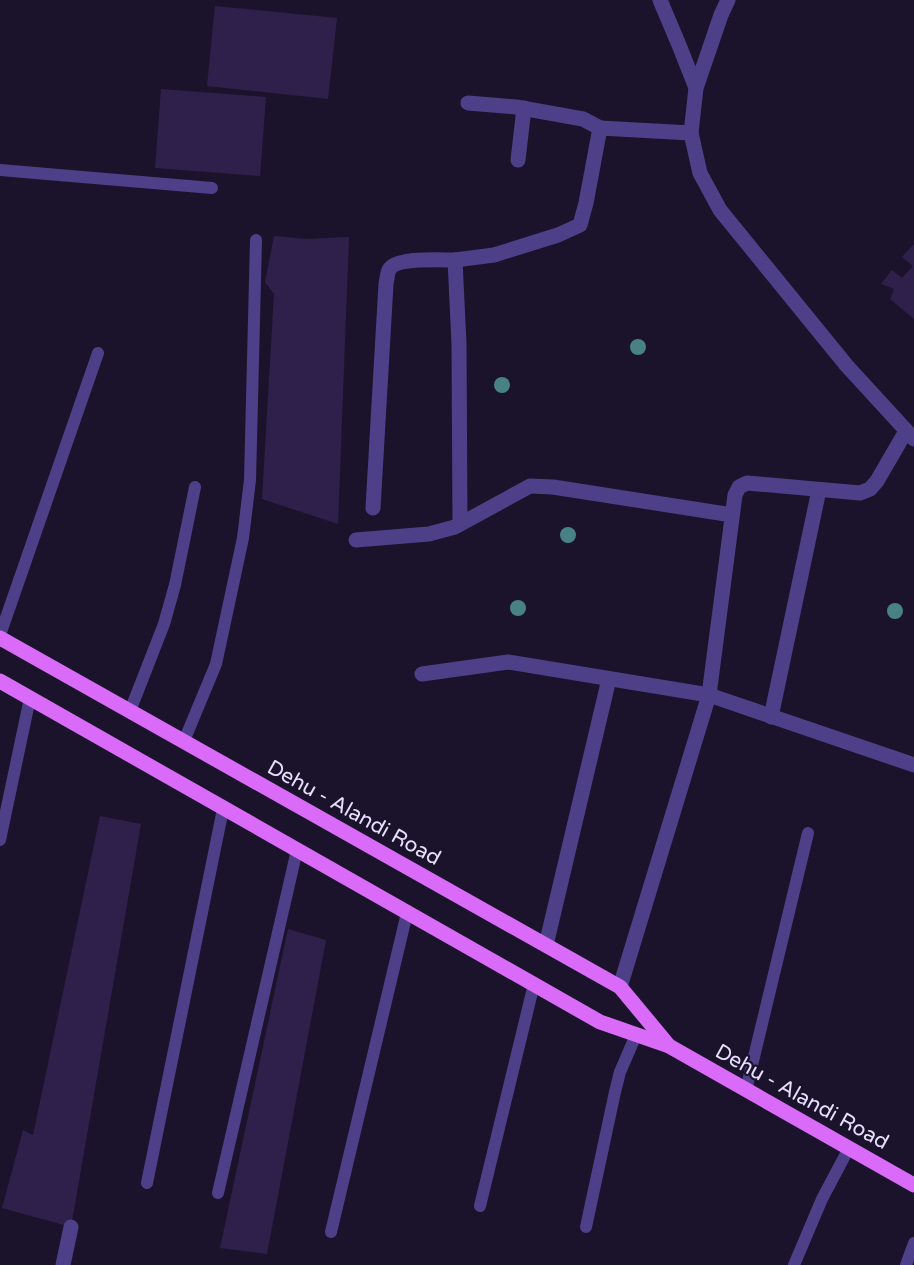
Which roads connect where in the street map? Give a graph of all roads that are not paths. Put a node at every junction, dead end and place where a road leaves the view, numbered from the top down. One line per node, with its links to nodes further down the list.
1 (660, 0): 3 (street)
2 (728, 0): 3 (street)
3 (696, 88): 7 (street)
4 (468, 103): 5 (street)
5 (524, 108): 6 (street); 8 (street)
6 (600, 128): 7 (street); 12 (street)
7 (691, 133): 14 (street)
8 (518, 160)
9 (0, 171): 10 (lane)
10 (212, 188)
11 (256, 240): 29 (lane)
12 (455, 260): 17 (street); 19 (street)
13 (98, 353): 21 (lane)
14 (910, 435): 16 (street)
15 (195, 487): 27 (lane)
16 (819, 490): 18 (street); 28 (street)
17 (373, 508)
18 (732, 515): 19 (street); 25 (street)
19 (460, 524): 20 (street)
20 (356, 540)
21 (0, 637): 27 (main road, Dehu - Alandi Road)
22 (422, 674): 23 (street)
23 (609, 679): 25 (street); 36 (street)
24 (0, 681): 26 (main road, Dehu - Alandi Road)
25 (709, 695): 28 (street); 38 (street)
26 (30, 698): 31 (main road, Dehu - Alandi Road); 33 (lane)
27 (130, 711): 29 (main road, Dehu - Alandi Road)
28 (771, 717): 30 (street)
29 (184, 741): 36 (main road, Dehu - Alandi Road)
30 (914, 765)
31 (223, 808): 34 (main road, Dehu - Alandi Road); 43 (lane)
32 (808, 833): 41 (lane)
33 (0, 840)
34 (297, 850): 35 (main road, Dehu - Alandi Road); 45 (lane)
35 (407, 913): 37 (main road, Dehu - Alandi Road); 49 (lane)
36 (546, 945): 38 (main road, Dehu - Alandi Road)
37 (534, 984): 39 (main road, Dehu - Alandi Road); 46 (lane)
38 (620, 987): 40 (main road, Dehu - Alandi Road)
39 (636, 1035): 40 (main road, Dehu - Alandi Road); 48 (lane)
40 (669, 1047): 41 (main road, Dehu - Alandi Road)
41 (746, 1090): 42 (main road, Dehu - Alandi Road)
42 (849, 1148): 44 (main road, Dehu - Alandi Road); 52 (lane)
43 (147, 1183)
44 (914, 1185)
45 (218, 1193)
46 (480, 1206)
47 (71, 1227): 51 (street)
48 (586, 1227)
49 (331, 1232)
50 (914, 1243): 53 (lane)
51 (63, 1265)
52 (794, 1265)
53 (906, 1265)

